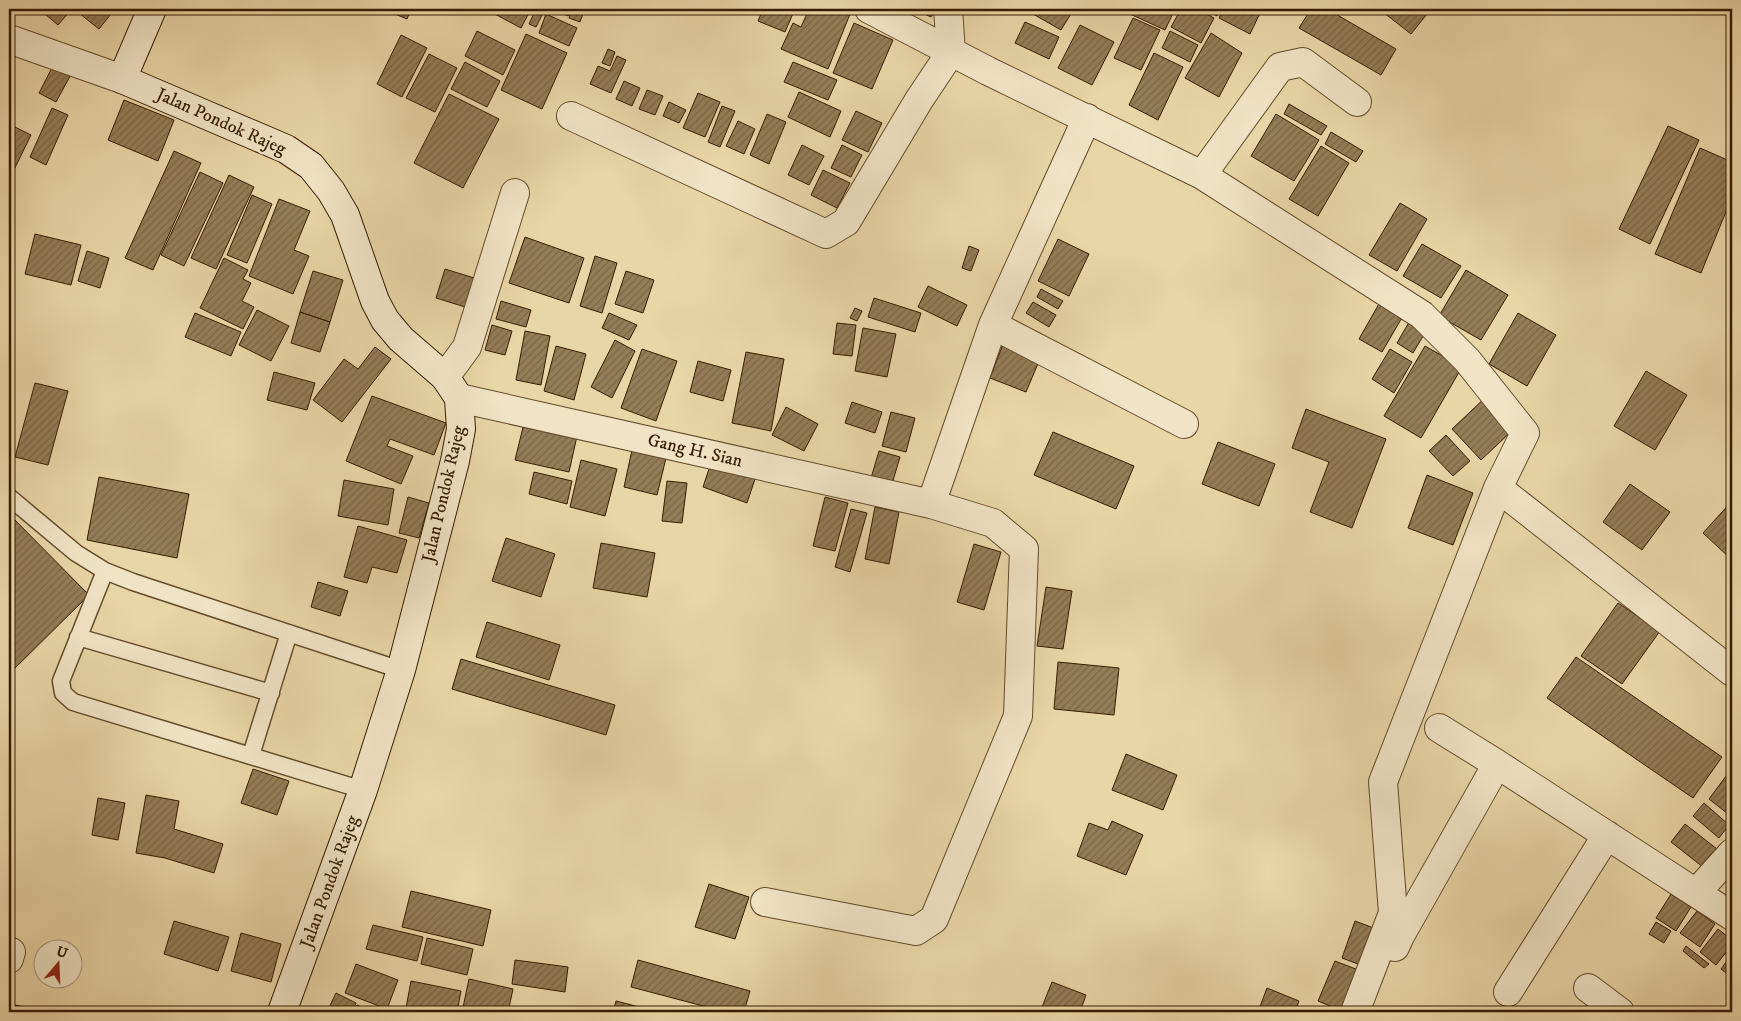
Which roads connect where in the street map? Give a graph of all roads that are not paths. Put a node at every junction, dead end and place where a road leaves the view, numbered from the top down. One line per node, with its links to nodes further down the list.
1 (152, 9): 6 (street)
2 (869, 9): 5 (street)
3 (948, 9): 5 (street)
4 (9, 39): 6 (street, Jalan Pondok Rajeg)
5 (951, 52): 8 (street); 9 (street)
6 (122, 79): 13 (street, Jalan Pondok Rajeg)
7 (1357, 102): 10 (street)
8 (571, 116)
9 (1087, 118): 10 (street); 12 (street)
10 (1202, 175): 15 (street)
11 (515, 193): 13 (street)
12 (993, 325): 14 (street); 17 (street)
13 (452, 388): 17 (street, Gang H. Sian); 21 (street, Jalan Pondok Rajeg)
14 (1184, 424)
15 (1498, 488): 22 (street); 36 (street)
16 (9, 497): 18 (lane)
17 (931, 504): 31 (street, Gang H. Sian)
18 (105, 571): 19 (lane); 20 (lane)
19 (289, 633): 21 (lane); 23 (lane)
20 (78, 636): 23 (lane); 25 (lane)
21 (401, 670): 27 (street, Jalan Pondok Rajeg)
22 (1732, 672)
23 (271, 693): 25 (lane)
24 (1439, 728): 26 (street)
25 (251, 755): 27 (lane)
26 (1497, 764): 28 (street); 36 (street)
27 (363, 790): 35 (street, Jalan Pondok Rajeg)
28 (1607, 834): 30 (street); 34 (street)
29 (1732, 853): 30 (street)
30 (1696, 893): 32 (street)
31 (764, 902)
32 (1732, 916)
33 (1588, 988): 37 (street)
34 (1508, 992)
35 (282, 1012)
36 (1366, 1012)
37 (1620, 1012)

